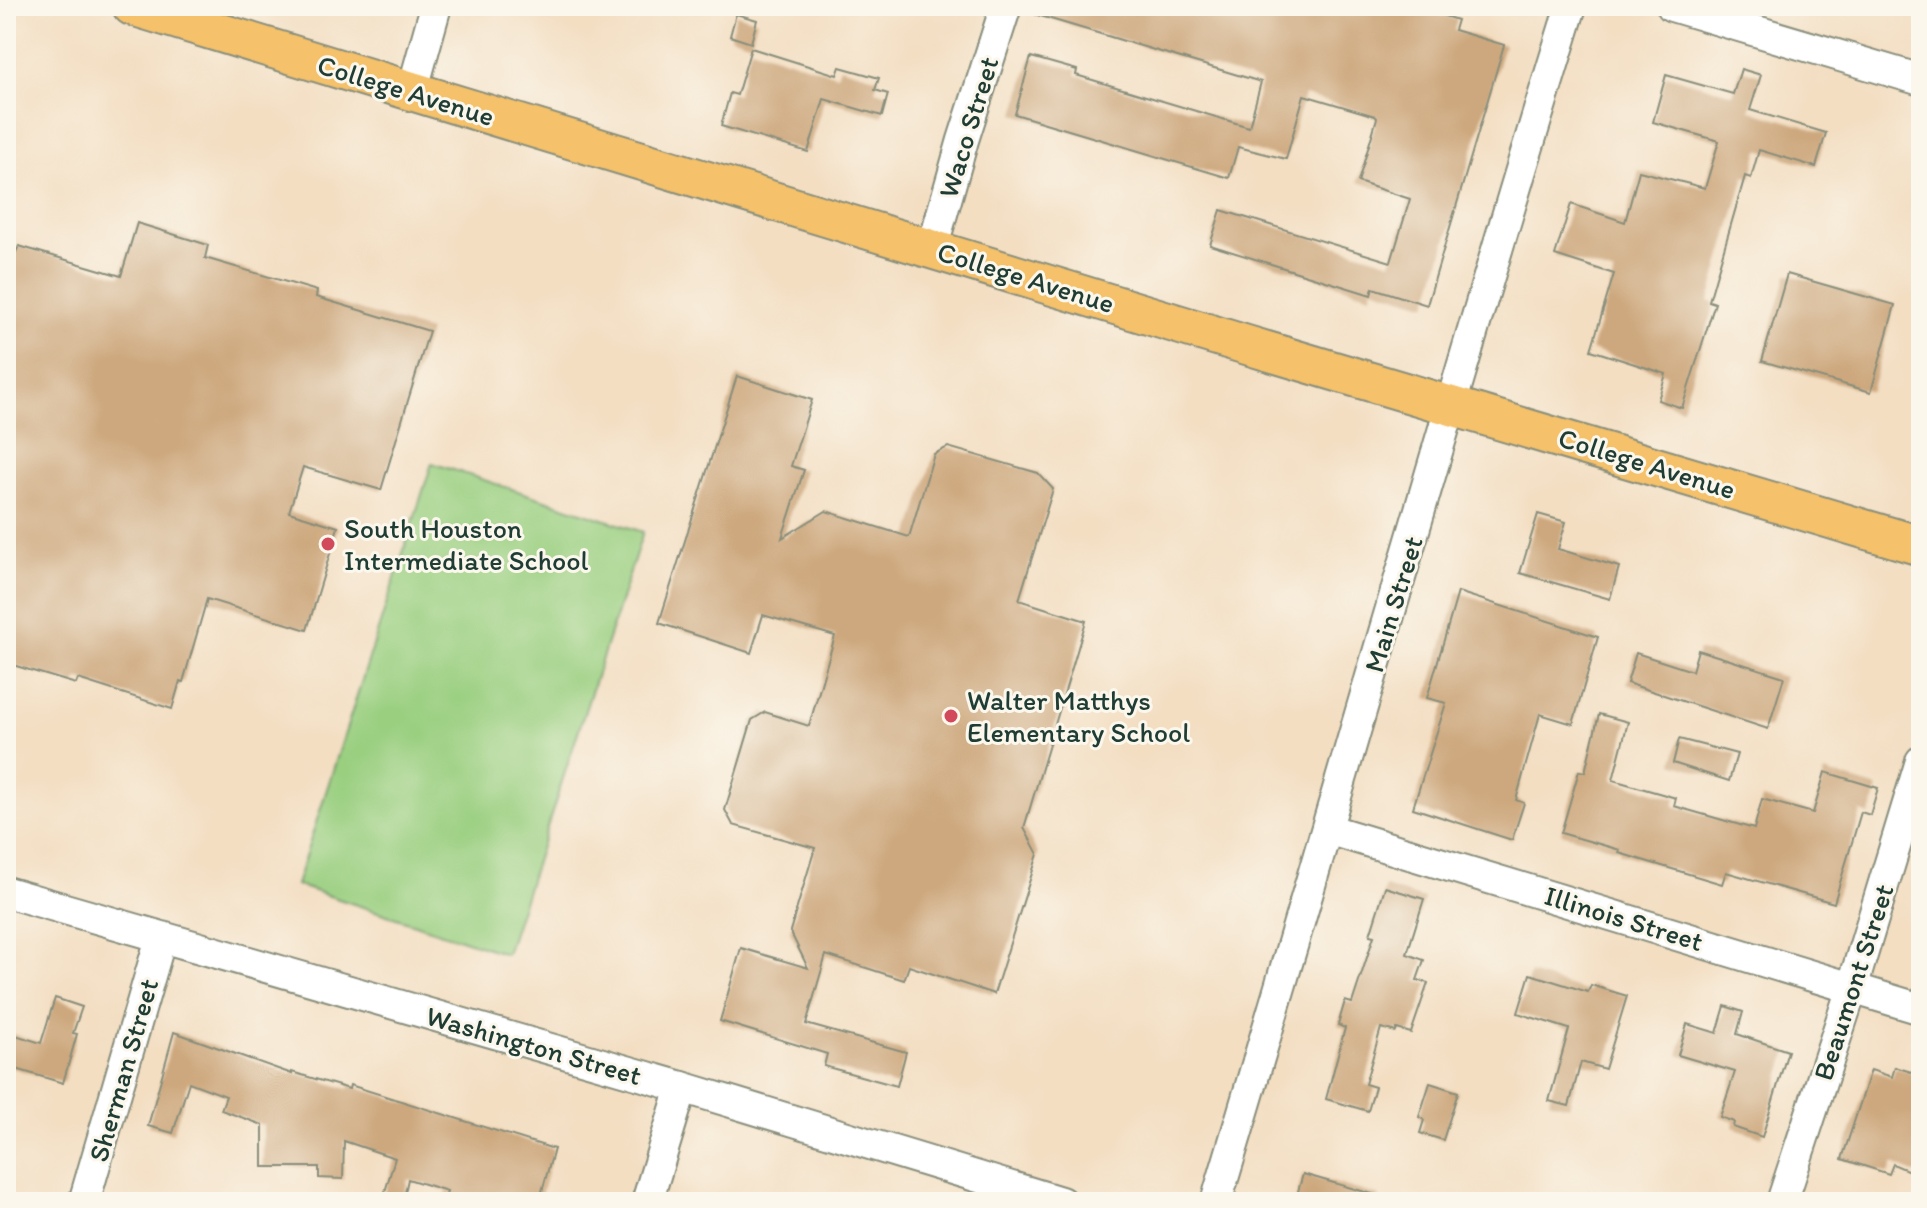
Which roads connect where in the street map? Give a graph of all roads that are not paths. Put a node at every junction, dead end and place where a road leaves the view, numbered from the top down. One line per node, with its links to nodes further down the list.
1 (132, 6): 7 (main road, College Avenue)
2 (436, 6): 7 (street)
3 (1006, 6): 8 (street, Waco Street)
4 (1571, 6): 9 (street, Main Street)
5 (1672, 6): 6 (street)
6 (1921, 80)
7 (412, 92): 8 (main road, College Avenue)
8 (932, 249): 9 (main road, College Avenue)
9 (1452, 405): 10 (main road, College Avenue); 12 (street, Main Street)
10 (1921, 546)
11 (1921, 761): 15 (street, Beaumont Street)
12 (1327, 829): 15 (street, Illinois Street); 21 (street, Main Street)
13 (6, 892): 14 (street, Washington Street)
14 (161, 938): 17 (street, Washington Street); 18 (street, Sherman Street)
15 (1852, 988): 16 (street, Illinois Street); 22 (street, Beaumont Street)
16 (1921, 1009)
17 (682, 1087): 19 (street); 20 (street, Washington Street)
18 (84, 1202)
19 (647, 1202)
20 (1061, 1202)
21 (1216, 1202)
22 (1782, 1202)

